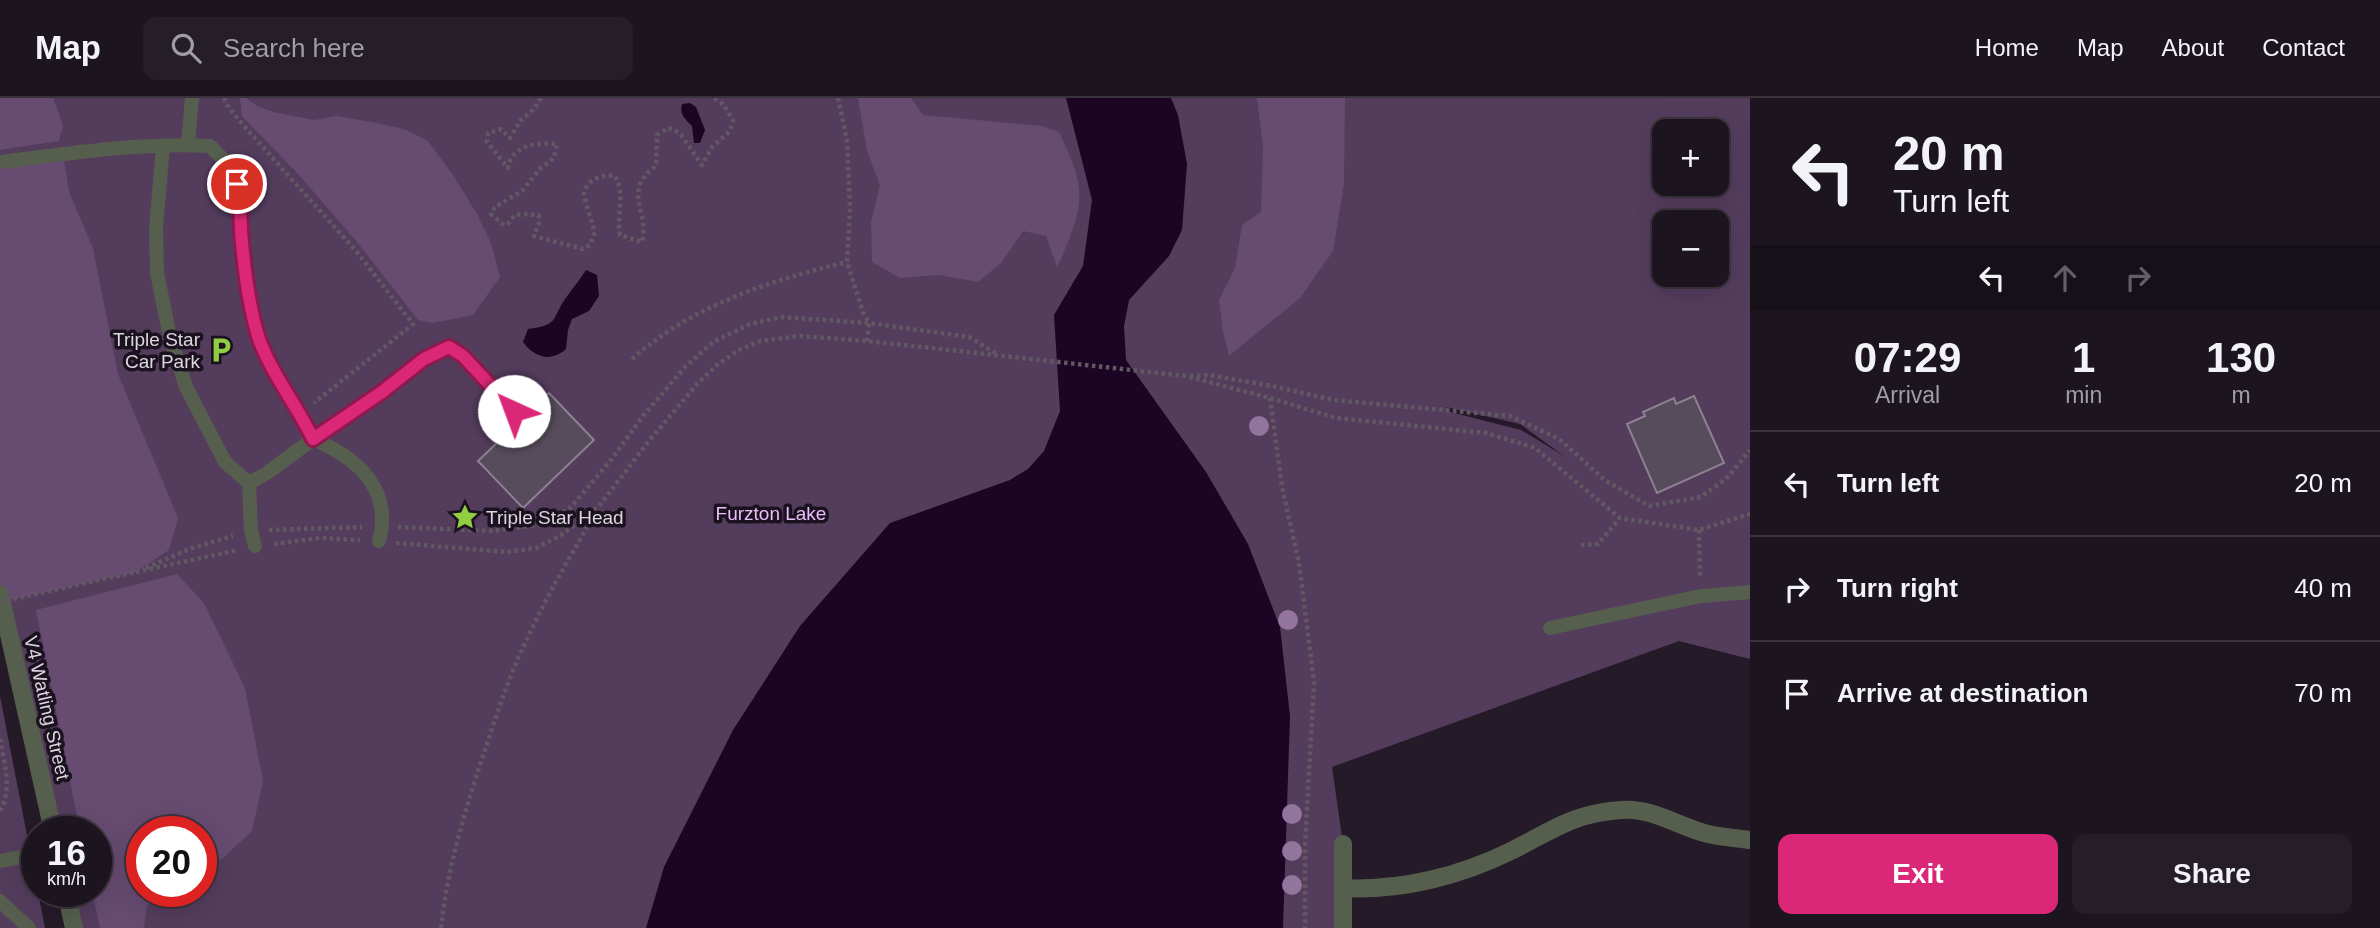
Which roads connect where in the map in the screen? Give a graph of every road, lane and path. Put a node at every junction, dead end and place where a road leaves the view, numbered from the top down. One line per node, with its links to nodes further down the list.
1 (192, 98): 6 (lane)
2 (225, 98): 17 (path)
3 (541, 98): 4 (path)
4 (714, 98)
5 (838, 98): 9 (path)
6 (188, 144): 7 (lane); 17 (lane)
7 (163, 146): 8 (lane); 20 (lane)
8 (0, 162)
9 (847, 262): 10 (path); 13 (path)
10 (869, 323): 11 (path); 12 (path); 24 (path)
11 (867, 341): 12 (path); 21 (path)
12 (997, 355): 14 (path)
13 (632, 359)
14 (1186, 376): 15 (path); 19 (path)
15 (1270, 398): 23 (path); 49 (path)
16 (514, 411): 18 (lane)
17 (299, 414): 18 (lane)
18 (313, 439): 20 (lane); 24 (lane)
19 (1750, 450)
20 (249, 484): 26 (lane)
21 (600, 506): 27 (path); 48 (path)
22 (1750, 514): 25 (path)
23 (1620, 518): 25 (path); 28 (path)
24 (383, 526): 26 (path); 27 (lane)
25 (1699, 530): 33 (path)
26 (251, 531): 29 (lane); 30 (path)
27 (379, 541): 29 (path)
28 (1581, 545)
29 (255, 546): 30 (path)
30 (136, 572): 34 (path, bridge)
31 (1750, 592): 33 (lane)
32 (0, 594): 38 (street, V4 Watling Street)
33 (1702, 596): 35 (lane)
34 (0, 603)
35 (1550, 628)
36 (0, 739): 37 (path)
37 (0, 811)
38 (51, 816)
39 (1750, 840): 43 (street)
40 (1343, 844): 43 (street)
41 (21, 857): 42 (lane)
42 (0, 861)
43 (1343, 888): 50 (street)
44 (0, 901): 46 (lane)
45 (69, 907): 47 (street)
46 (29, 928)
47 (74, 928)
48 (441, 928)
49 (1306, 928)
50 (1343, 928)

